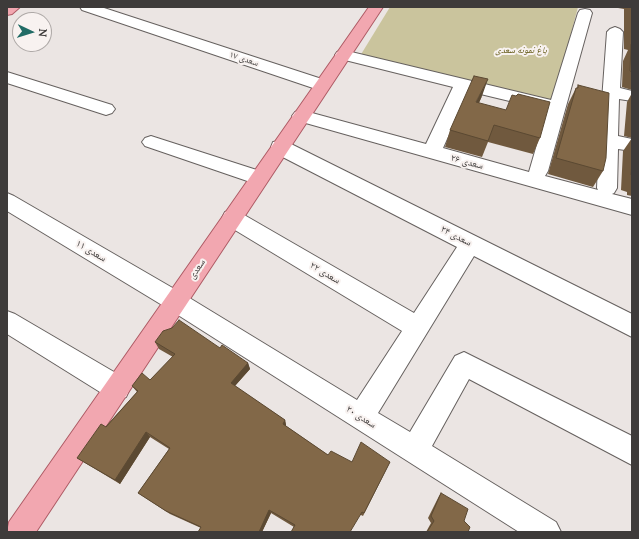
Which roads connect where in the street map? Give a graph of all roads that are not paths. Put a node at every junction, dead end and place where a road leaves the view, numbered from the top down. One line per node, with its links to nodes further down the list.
1 (13, 7): 4 (main road)
2 (87, 7): 10 (street, سعدی ۱۷)
3 (375, 7): 7 (main road, سعدی)
4 (7, 11)
5 (585, 13): 12 (street)
6 (615, 32): 13 (street)
7 (343, 55): 9 (street); 10 (main road, سعدی)
8 (7, 77): 14 (street)
9 (463, 84): 12 (street); 20 (street)
10 (322, 85): 15 (main road, سعدی)
11 (632, 96): 13 (street)
12 (564, 98): 21 (street)
13 (606, 99): 16 (street)
14 (106, 109)
15 (301, 116): 19 (main road, سعدی); 20 (street, سعدی ۲۶)
16 (608, 141): 18 (street); 23 (street)
17 (151, 142): 22 (street)
18 (632, 145)
19 (280, 147): 22 (main road, سعدی); 27 (street, سعدی ۲۴)
20 (432, 152): 25 (street, سعدی ۲۶)
21 (538, 170)
22 (259, 178): 26 (main road, سعدی)
23 (607, 188)
24 (7, 201): 28 (street, سعدی ۱۱)
25 (632, 207)
26 (232, 218): 28 (main road, سعدی); 30 (street, سعدی ۲۲)
27 (470, 244): 29 (street, سعدی ۲۴); 30 (street)
28 (175, 301): 32 (main road, سعدی); 33 (street, سعدی ۲۰)
29 (632, 326)
30 (417, 327): 33 (street)
31 (10, 328): 32 (street)
32 (117, 388): 36 (main road, سعدی)
33 (361, 417): 34 (street, سعدی ۲۰)
34 (415, 450): 35 (street); 37 (street, سعدی ۲۰)
35 (632, 451)
36 (19, 532)
37 (546, 532)

